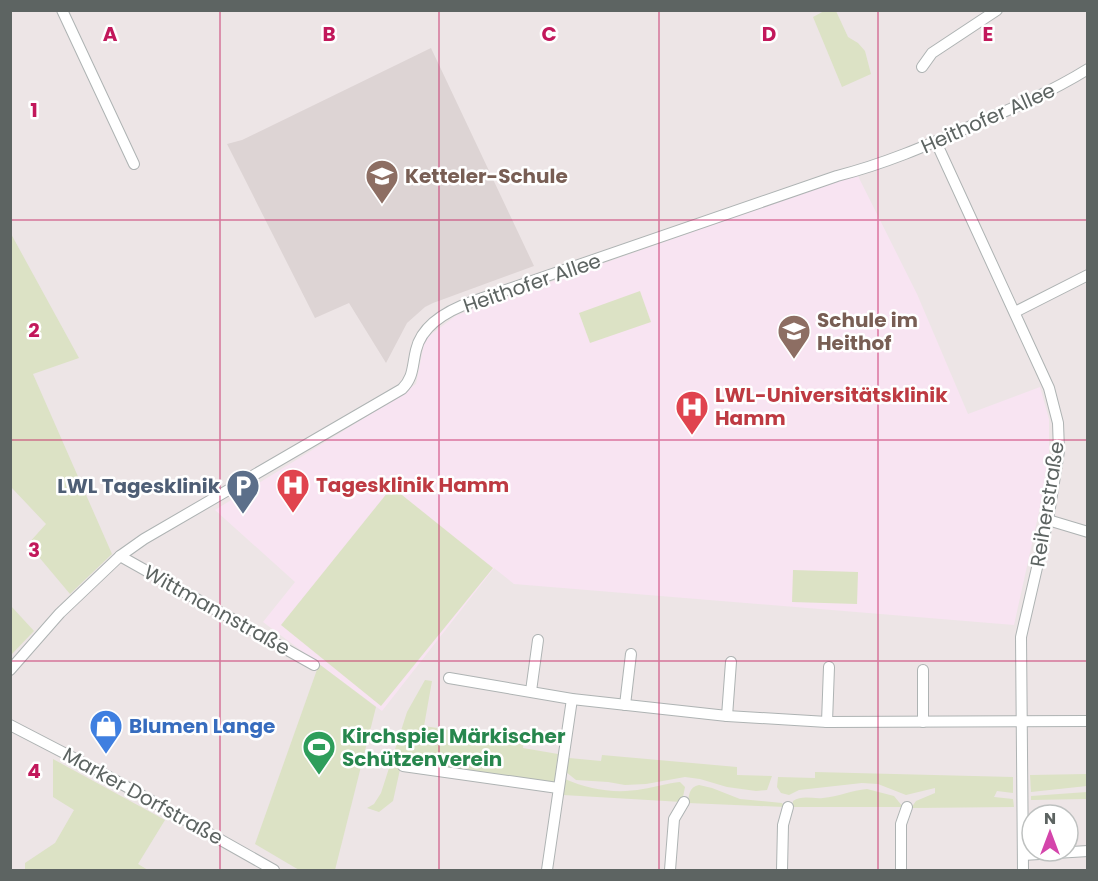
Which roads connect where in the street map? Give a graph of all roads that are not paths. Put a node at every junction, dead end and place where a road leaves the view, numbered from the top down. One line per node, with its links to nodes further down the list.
1 (62, 10): 6 (street)
2 (997, 10): 3 (street)
3 (922, 67)
4 (1088, 69): 5 (street, Heithofer Allee)
5 (936, 142): 8 (street, Reiherstraße); 11 (street, Heithofer Allee)
6 (134, 164)
7 (1088, 275): 8 (street)
8 (1015, 312): 9 (street, Reiherstraße)
9 (1048, 520): 10 (street); 27 (street, Reiherstraße)
10 (1088, 531)
11 (120, 556): 15 (street, Wittmannstraße); 17 (street, Heithofer Allee)
12 (538, 640): 20 (street)
13 (632, 654): 22 (street)
14 (732, 662): 23 (street)
15 (314, 665)
16 (829, 667): 25 (street)
17 (10, 670)
18 (923, 670): 26 (street)
19 (449, 678): 20 (street)
20 (531, 691): 21 (street)
21 (572, 699): 22 (street); 30 (street)
22 (626, 705): 23 (street)
23 (727, 716): 25 (street)
24 (1088, 721): 27 (street)
25 (827, 722): 26 (street)
26 (923, 722): 27 (street)
27 (1021, 722): 32 (street, Reiherstraße)
28 (10, 725): 35 (street, Marker Dorfstraße)
29 (403, 766): 30 (street)
30 (558, 788): 36 (street)
31 (684, 802): 37 (street)
32 (1022, 803)
33 (788, 807): 38 (street)
34 (907, 807): 39 (street)
35 (274, 870)
36 (547, 870)
37 (670, 870)
38 (782, 870)
39 (901, 870)

